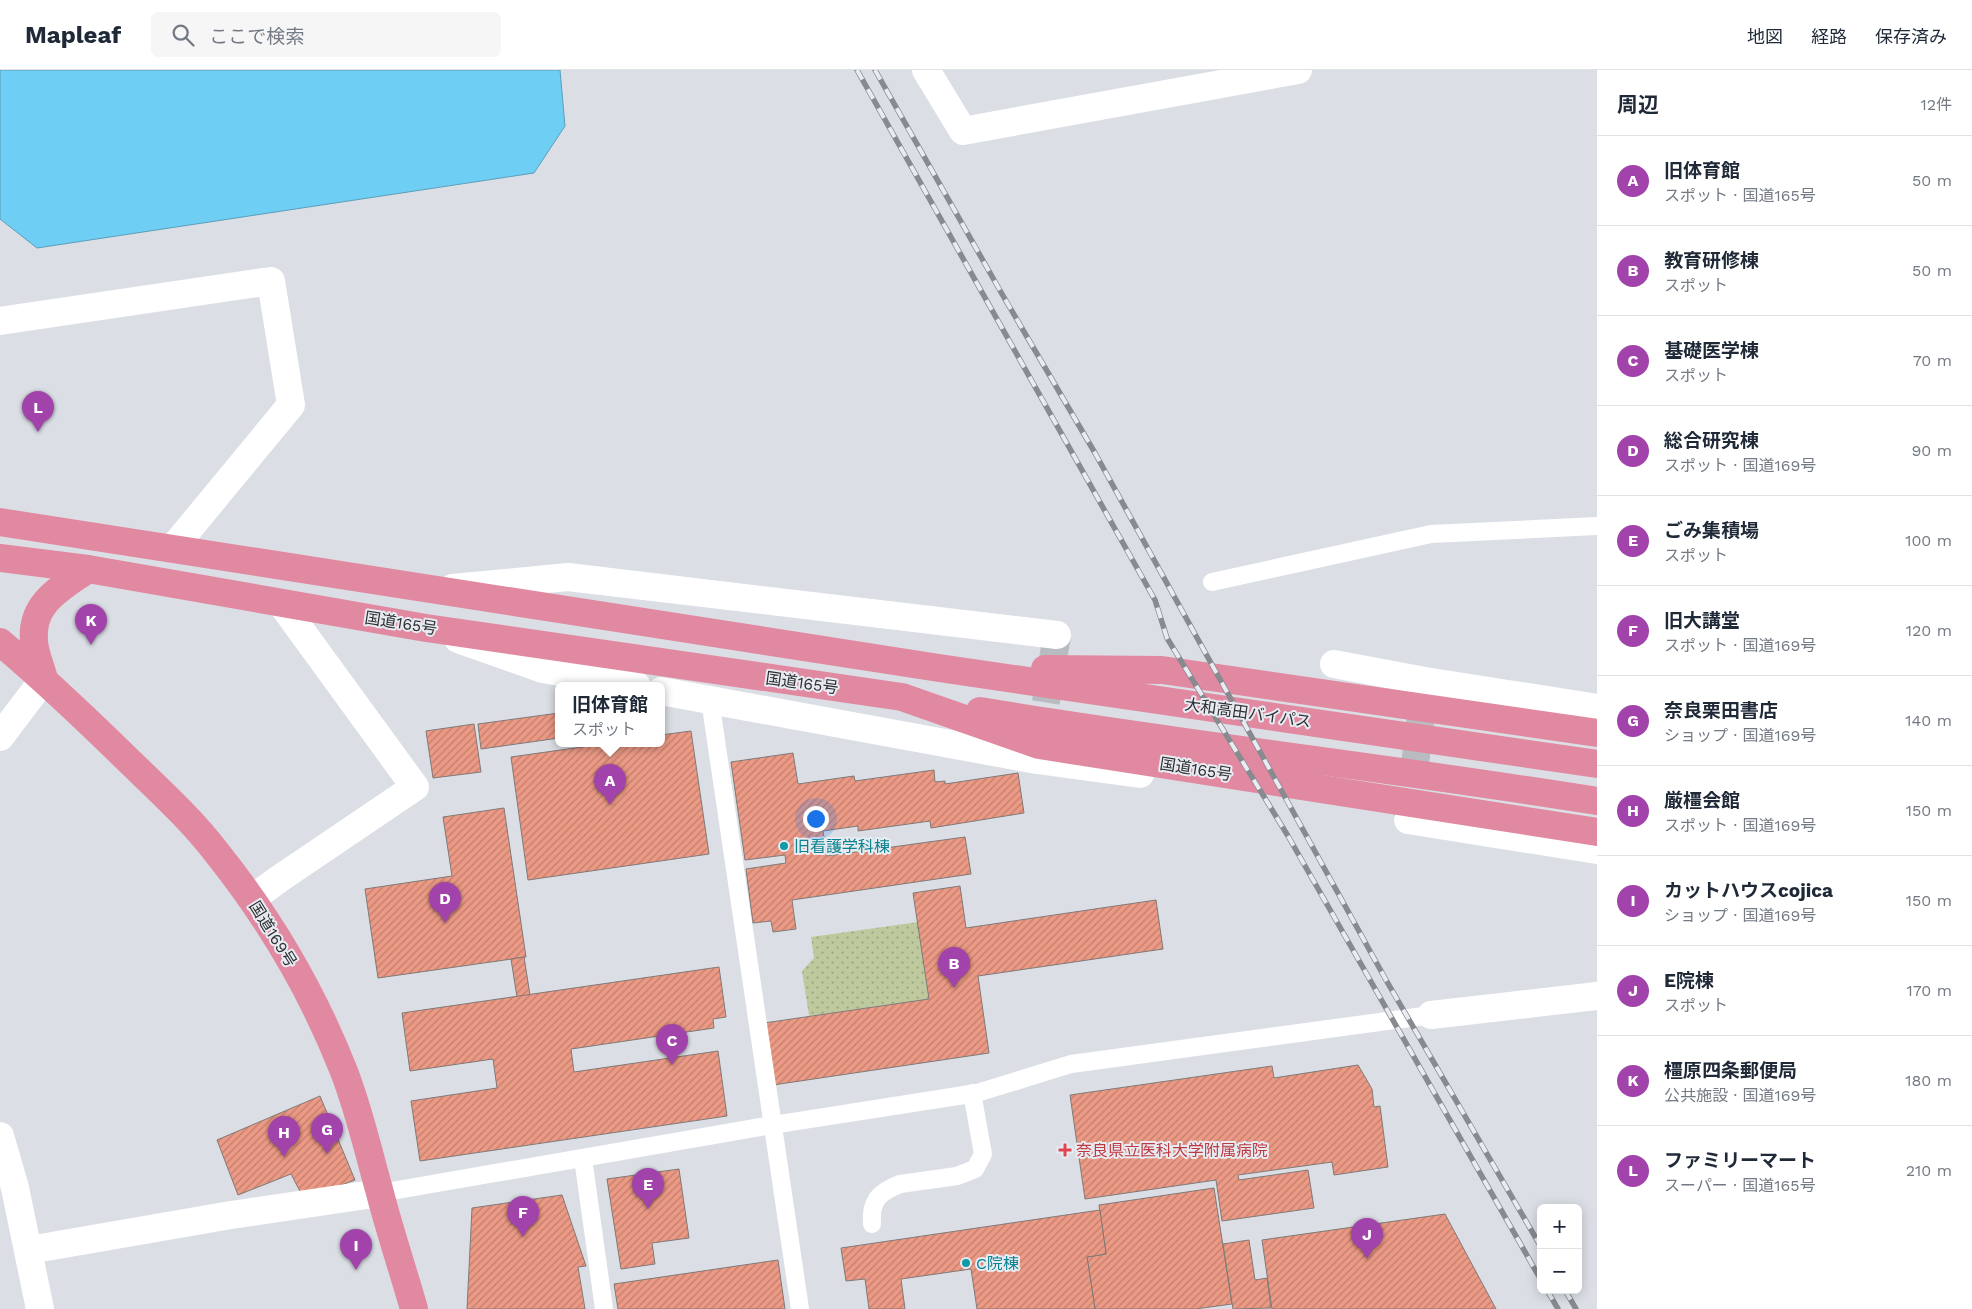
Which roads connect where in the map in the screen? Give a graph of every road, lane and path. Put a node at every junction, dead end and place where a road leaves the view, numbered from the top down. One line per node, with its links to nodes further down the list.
1 (926, 70): 2 (street)
2 (1298, 70)
3 (0, 321): 6 (street)
4 (0, 522): 6 (highway)
5 (1597, 526): 9 (lane)
6 (173, 548): 10 (highway)
7 (0, 558): 8 (highway, 国道165号)
8 (88, 569): 11 (highway, 国道165号); 17 (highway)
9 (1212, 582)
10 (432, 590): 13 (street); 16 (highway, 大和高田バイパス)
11 (281, 603): 12 (highway, 国道165号); 31 (street)
12 (426, 628): 18 (street); 20 (highway, 国道165号)
13 (1057, 635)
14 (0, 642): 17 (highway, 国道169号)
15 (1334, 664): 22 (street)
16 (939, 668): 23 (highway); 25 (highway, 大和高田バイパス)
17 (44, 679): 24 (street); 31 (highway, 国道169号)
18 (615, 682)
19 (665, 692): 21 (street)
20 (902, 697): 27 (highway); 29 (highway, 国道165号)
21 (710, 700): 26 (street); 35 (lane)
22 (1597, 708)
23 (1597, 732)
24 (0, 737)
25 (1597, 764)
26 (1171, 778)
27 (1597, 801)
28 (1408, 820): 30 (street)
29 (1597, 832)
30 (1597, 850)
31 (252, 899): 38 (highway, 国道169号)
32 (1597, 996): 33 (street)
33 (1431, 1015): 34 (lane)
34 (972, 1093): 35 (lane); 39 (lane)
35 (773, 1125): 37 (lane); 44 (lane)
36 (0, 1136): 40 (street)
37 (583, 1158): 38 (lane); 43 (lane)
38 (380, 1193): 40 (street); 42 (highway, 国道169号)
39 (872, 1224)
40 (29, 1250): 41 (street)
41 (40, 1309)
42 (414, 1309)
43 (604, 1309)
44 (800, 1309)

